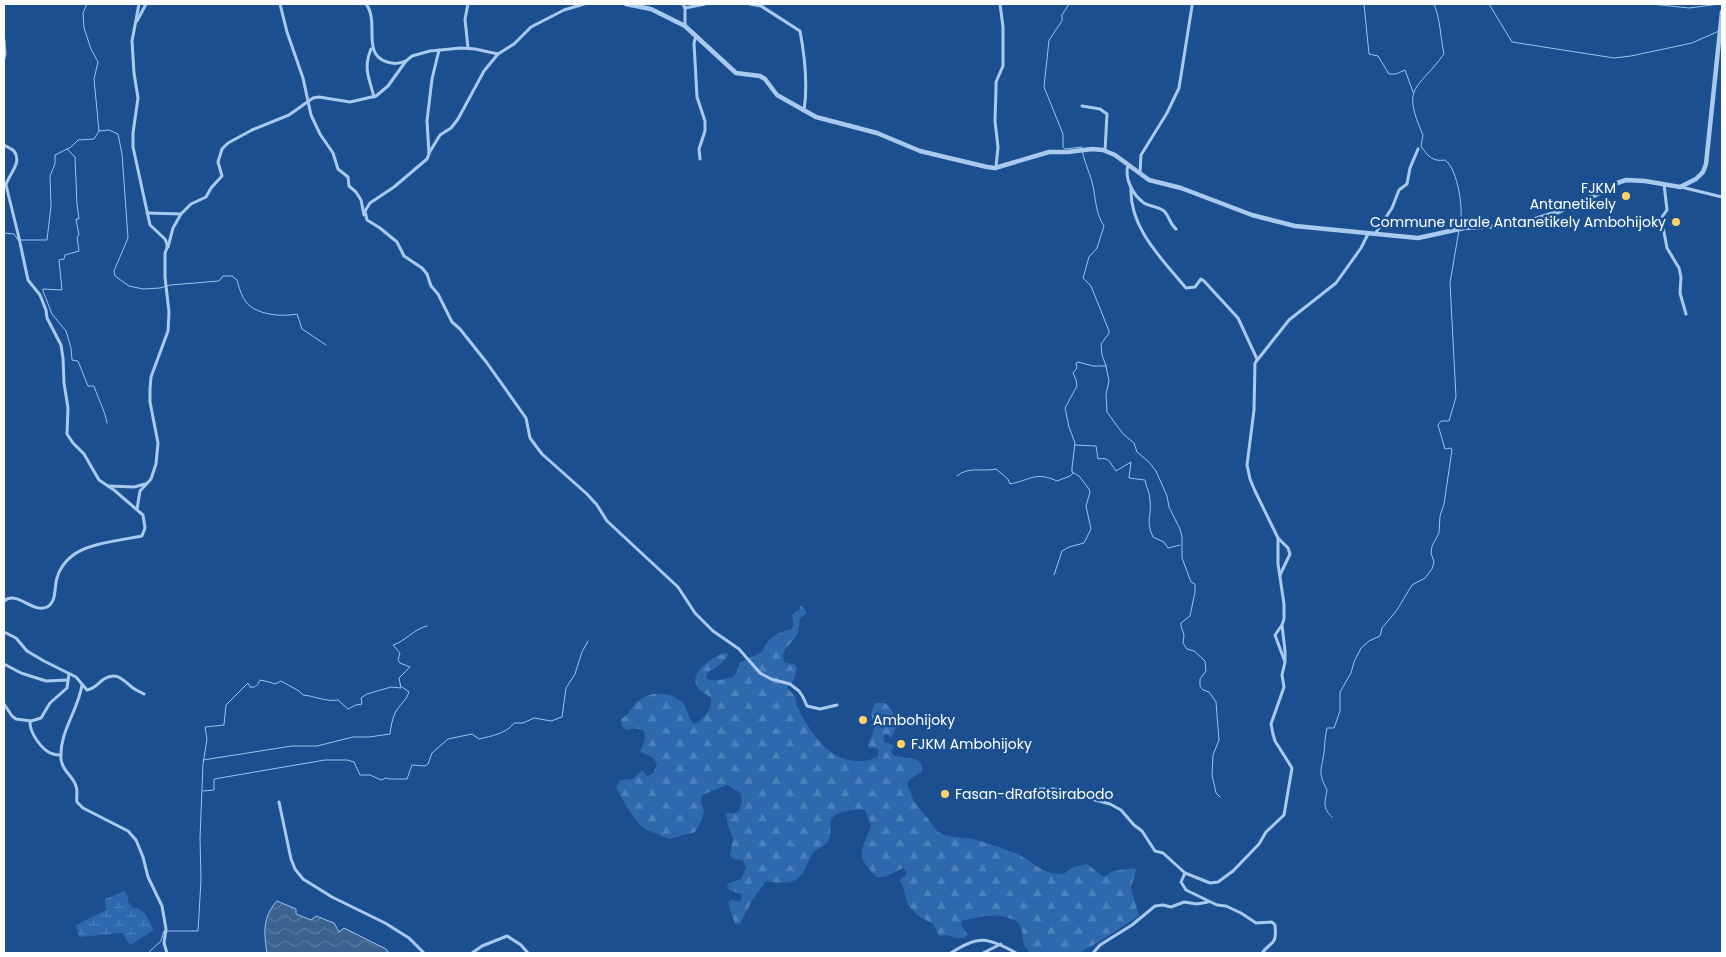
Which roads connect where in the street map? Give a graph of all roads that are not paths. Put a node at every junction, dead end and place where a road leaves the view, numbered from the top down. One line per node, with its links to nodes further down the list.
1 (139, 4): 14 (street)
2 (146, 4): 14 (street)
3 (280, 4): 25 (street)
4 (366, 4): 18 (street)
5 (468, 4): 19 (street)
6 (584, 4): 21 (street)
7 (626, 4): 15 (street)
8 (705, 4): 11 (street)
9 (750, 4): 27 (street)
10 (1000, 4): 34 (street)
11 (684, 6): 15 (street)
12 (1192, 6): 35 (street)
13 (1722, 12): 38 (street)
14 (136, 22): 40 (street)
15 (685, 26): 16 (street)
16 (696, 35): 27 (street); 32 (street)
17 (4, 40): 22 (street)
18 (372, 46): 23 (street); 24 (street)
19 (468, 48): 20 (street); 21 (street)
20 (439, 50): 23 (street); 31 (street)
21 (498, 54): 31 (street)
22 (4, 58)
23 (406, 61): 24 (street)
24 (374, 97): 25 (street)
25 (308, 103): 41 (street); 42 (street)
26 (1082, 106): 30 (street)
27 (804, 111): 34 (street)
28 (4, 145): 50 (street)
29 (1418, 149): 45 (street)
30 (1105, 151): 33 (street); 34 (street)
31 (429, 154): 42 (street)
32 (700, 159)
33 (1128, 165): 35 (street); 37 (street)
34 (996, 168)
35 (1140, 173): 44 (street)
36 (1664, 184): 38 (street); 45 (street); 47 (street)
37 (1131, 187): 43 (street); 48 (street)
38 (1680, 187): 39 (street)
39 (1722, 197)
40 (147, 213): 41 (street); 46 (street)
41 (181, 214): 46 (street)
42 (364, 215): 64 (street)
43 (1176, 229)
44 (1368, 234): 45 (street); 48 (street)
45 (1375, 234)
46 (167, 248): 49 (street)
47 (1686, 314)
48 (1257, 359): 52 (street)
49 (147, 484): 50 (street); 51 (street)
50 (108, 486): 51 (street)
51 (137, 509): 54 (street)
52 (1278, 538): 53 (street); 53 (street)
53 (1280, 575): 55 (street)
54 (4, 601)
55 (1282, 625): 57 (street); 57 (street)
56 (4, 632): 59 (street)
57 (1285, 662): 69 (street)
58 (4, 664): 60 (street)
59 (70, 674): 60 (street); 61 (street)
60 (68, 680): 65 (street)
61 (82, 685): 62 (street); 66 (street)
62 (144, 694)
63 (4, 704): 65 (street)
64 (837, 706)
65 (30, 721): 66 (street)
66 (61, 755): 72 (street)
67 (995, 794): 69 (street)
68 (279, 802): 73 (street)
69 (1185, 873): 70 (street)
70 (1209, 901): 79 (street); 80 (street)
71 (1001, 944): 76 (street); 77 (street); 78 (street)
72 (167, 953)
73 (424, 953)
74 (472, 953): 75 (street)
75 (528, 953)
76 (951, 953)
77 (983, 953)
78 (1016, 953)
79 (1093, 953)
80 (1262, 953)

